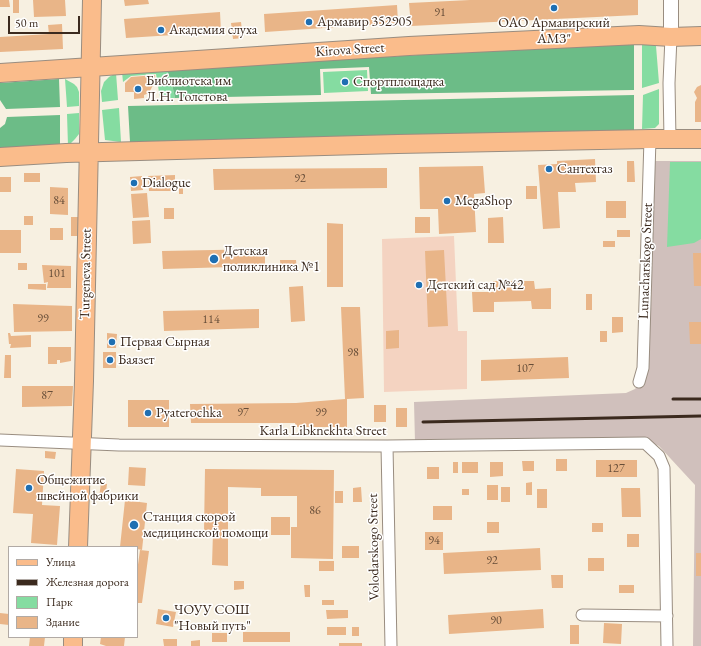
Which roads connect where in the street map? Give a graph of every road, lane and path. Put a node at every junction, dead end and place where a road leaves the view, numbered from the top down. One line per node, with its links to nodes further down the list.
1 (92, 0): 5 (main road, Turgeneva Street)
2 (671, 0): 4 (street)
3 (701, 36): 4 (main road, Kirova Street)
4 (671, 37): 5 (main road, Kirova Street); 8 (street)
5 (91, 66): 6 (main road, Kirova Street); 10 (main road, Turgeneva Street)
6 (0, 73)
7 (650, 138): 8 (main road); 10 (main road); 12 (street, Lunacharskogo Street)
8 (670, 139): 9 (main road)
9 (701, 139)
10 (88, 153): 11 (main road); 14 (main road, Turgeneva Street)
11 (0, 157)
12 (639, 382)
13 (0, 440): 14 (street, Karla Libknekhta Street)
14 (82, 443): 15 (street, Karla Libknekhta Street); 16 (main road, Turgeneva Street)
15 (387, 446): 18 (street, Karla Libknekhta Street); 19 (street, Volodarskogo Street)
16 (78, 546)
17 (582, 615): 18 (street)
18 (667, 616): 20 (street)
19 (391, 646)
20 (667, 646)

